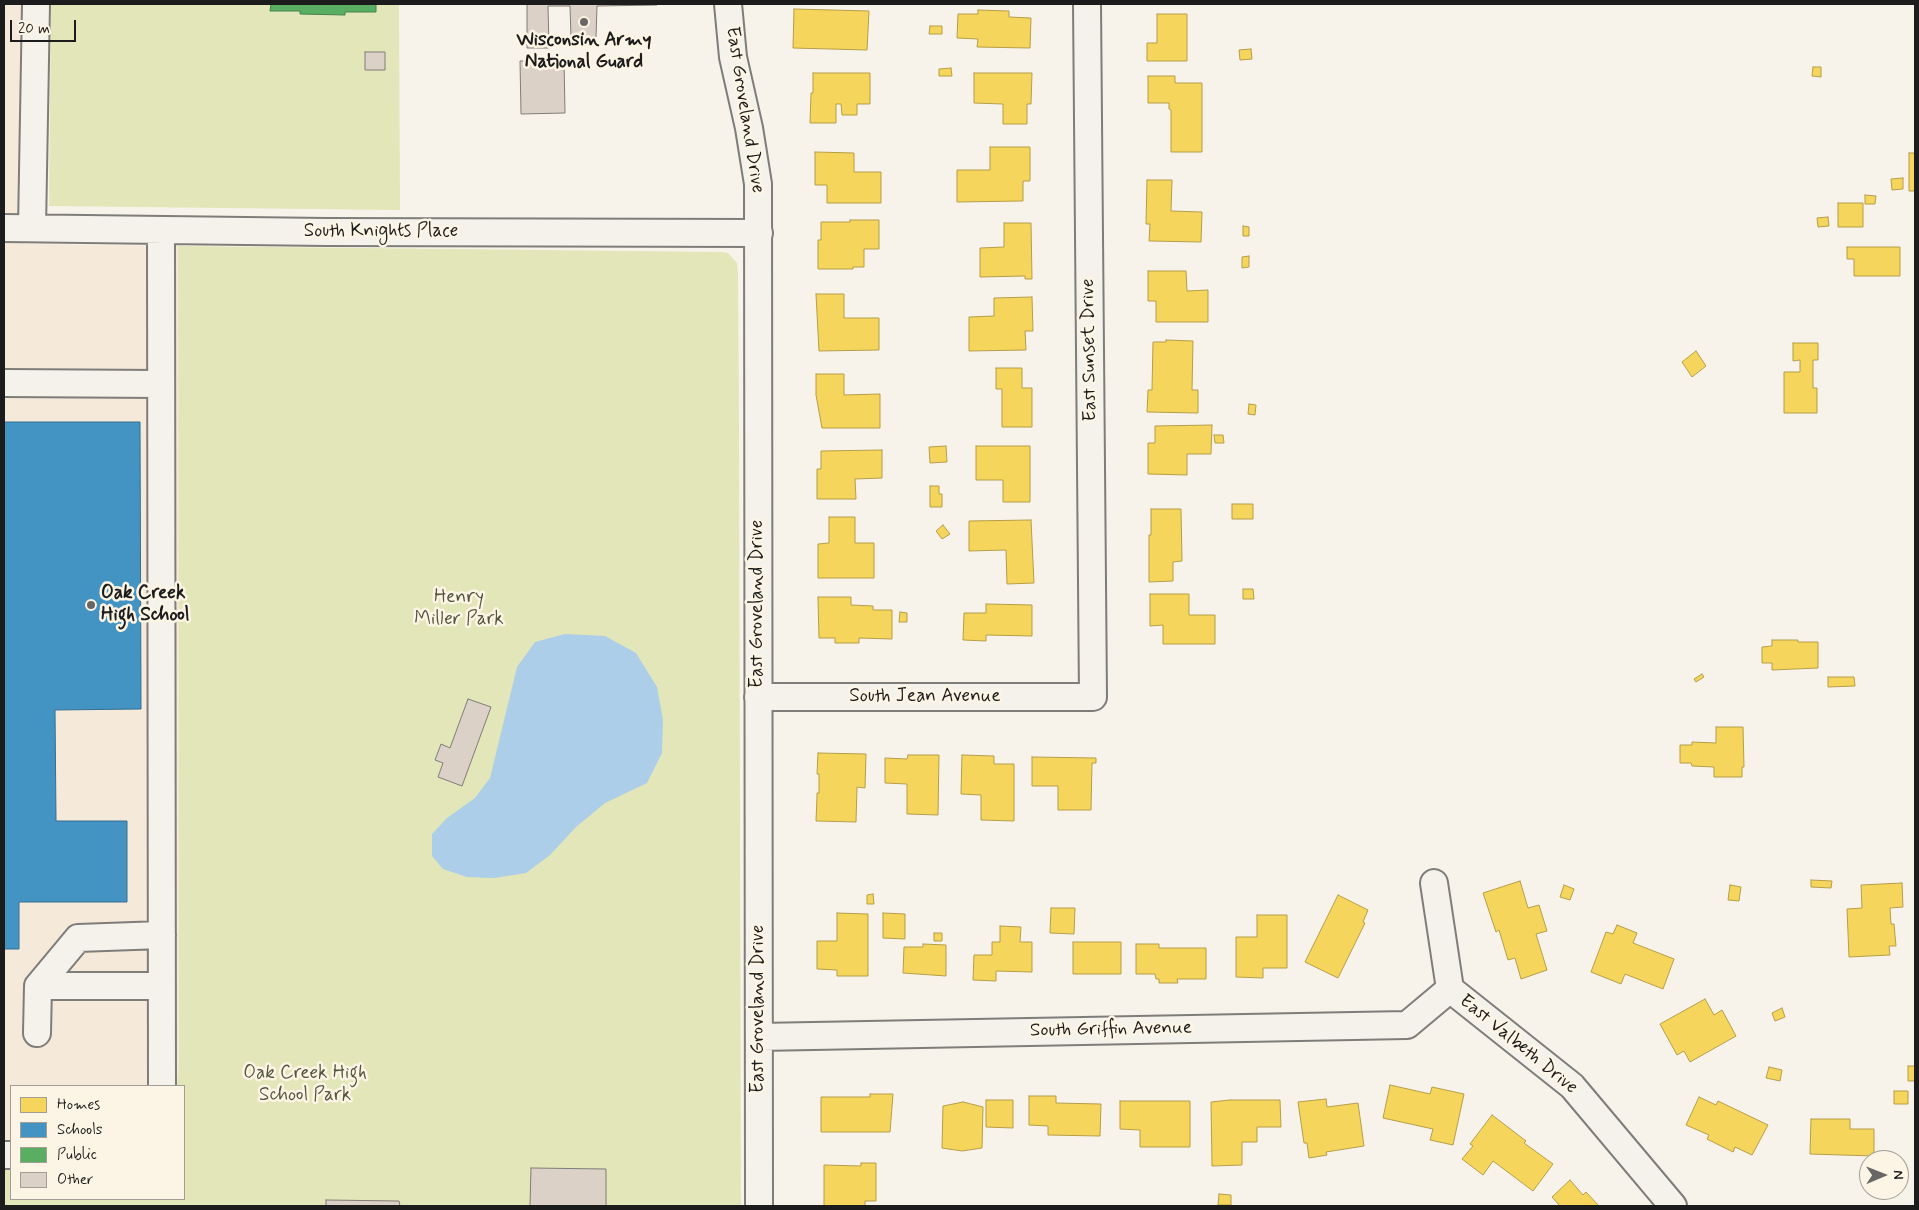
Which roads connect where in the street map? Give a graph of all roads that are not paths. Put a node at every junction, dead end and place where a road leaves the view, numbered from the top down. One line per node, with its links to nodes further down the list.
1 (36, 4): 5 (street)
2 (728, 4): 7 (street, East Groveland Drive)
3 (1087, 4): 10 (street, East Sunset Drive)
4 (4, 228): 5 (street, South Knights Place)
5 (32, 228): 6 (street, South Knights Place)
6 (161, 230): 7 (street, South Knights Place); 9 (street)
7 (759, 233): 11 (street, East Groveland Drive)
8 (4, 384): 9 (street)
9 (160, 384): 13 (street)
10 (1092, 696): 11 (street, South Jean Avenue)
11 (758, 697): 18 (street, East Groveland Drive)
12 (1434, 884): 16 (street, East Valbeth Drive)
13 (162, 935): 14 (street); 15 (street)
14 (38, 986): 15 (street); 17 (street)
15 (162, 986): 19 (street)
16 (1450, 989): 18 (street, South Griffin Avenue); 21 (street, East Valbeth Drive)
17 (37, 1033)
18 (759, 1037): 20 (street, East Groveland Drive)
19 (162, 1085)
20 (759, 1206)
21 (1673, 1206)

